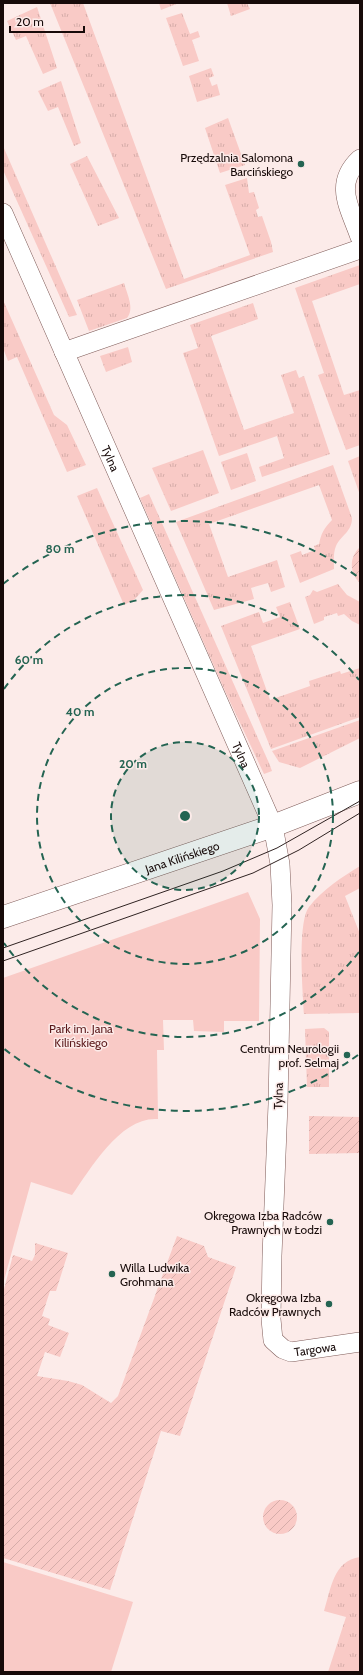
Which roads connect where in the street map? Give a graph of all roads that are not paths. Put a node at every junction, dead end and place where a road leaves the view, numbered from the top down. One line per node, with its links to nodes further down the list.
1 (360, 159): 3 (street)
2 (3, 213): 5 (street, Tylna)
3 (360, 237)
4 (360, 249): 5 (street)
5 (64, 352): 7 (street, Tylna)
6 (360, 792): 7 (street, Jana Kilińskiego)
7 (273, 826): 8 (street, Jana Kilińskiego); 9 (street, Tylna)
8 (3, 917)
9 (273, 1340): 10 (street, Targowa)
10 (360, 1342)

